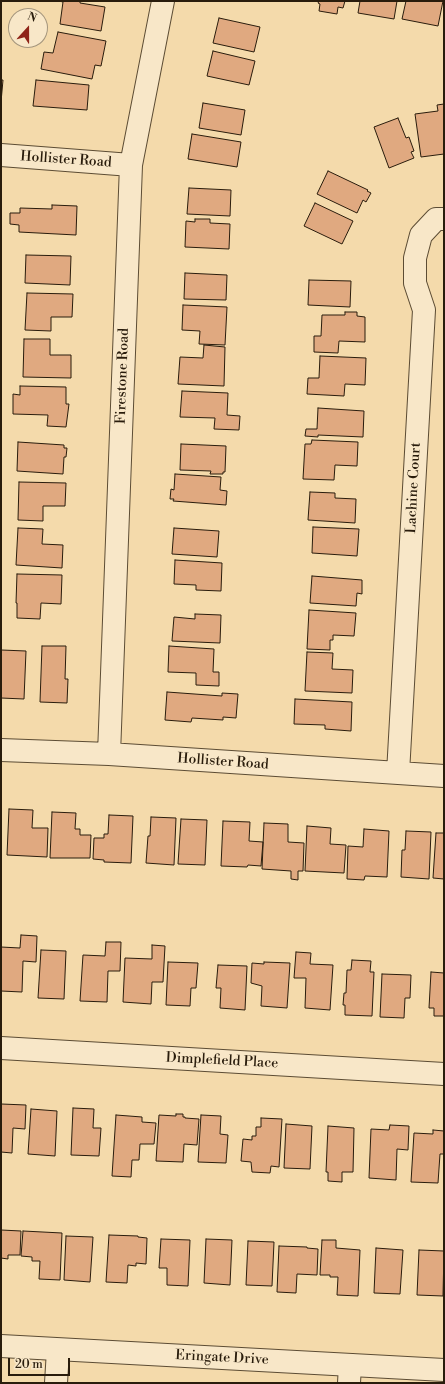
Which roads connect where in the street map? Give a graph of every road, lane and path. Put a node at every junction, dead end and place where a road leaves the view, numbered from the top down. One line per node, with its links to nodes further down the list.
1 (163, 1): 3 (street, Firestone Road)
2 (1, 155): 3 (street, Hollister Road)
3 (131, 165): 6 (street, Firestone Road)
4 (444, 219): 7 (street, Lachine Court)
5 (1, 750): 6 (street, Hollister Road)
6 (109, 754): 7 (street, Hollister Road)
7 (398, 773): 8 (street, Hollister Road)
8 (444, 776)
9 (1, 1048): 10 (street, Dimplefield Place)
10 (444, 1074)
11 (1, 1346): 12 (street, Eringate Drive)
12 (58, 1350): 14 (street, Eringate Drive); 15 (street)
13 (444, 1370): 14 (street, Eringate Drive)
14 (350, 1374)
15 (56, 1383)

